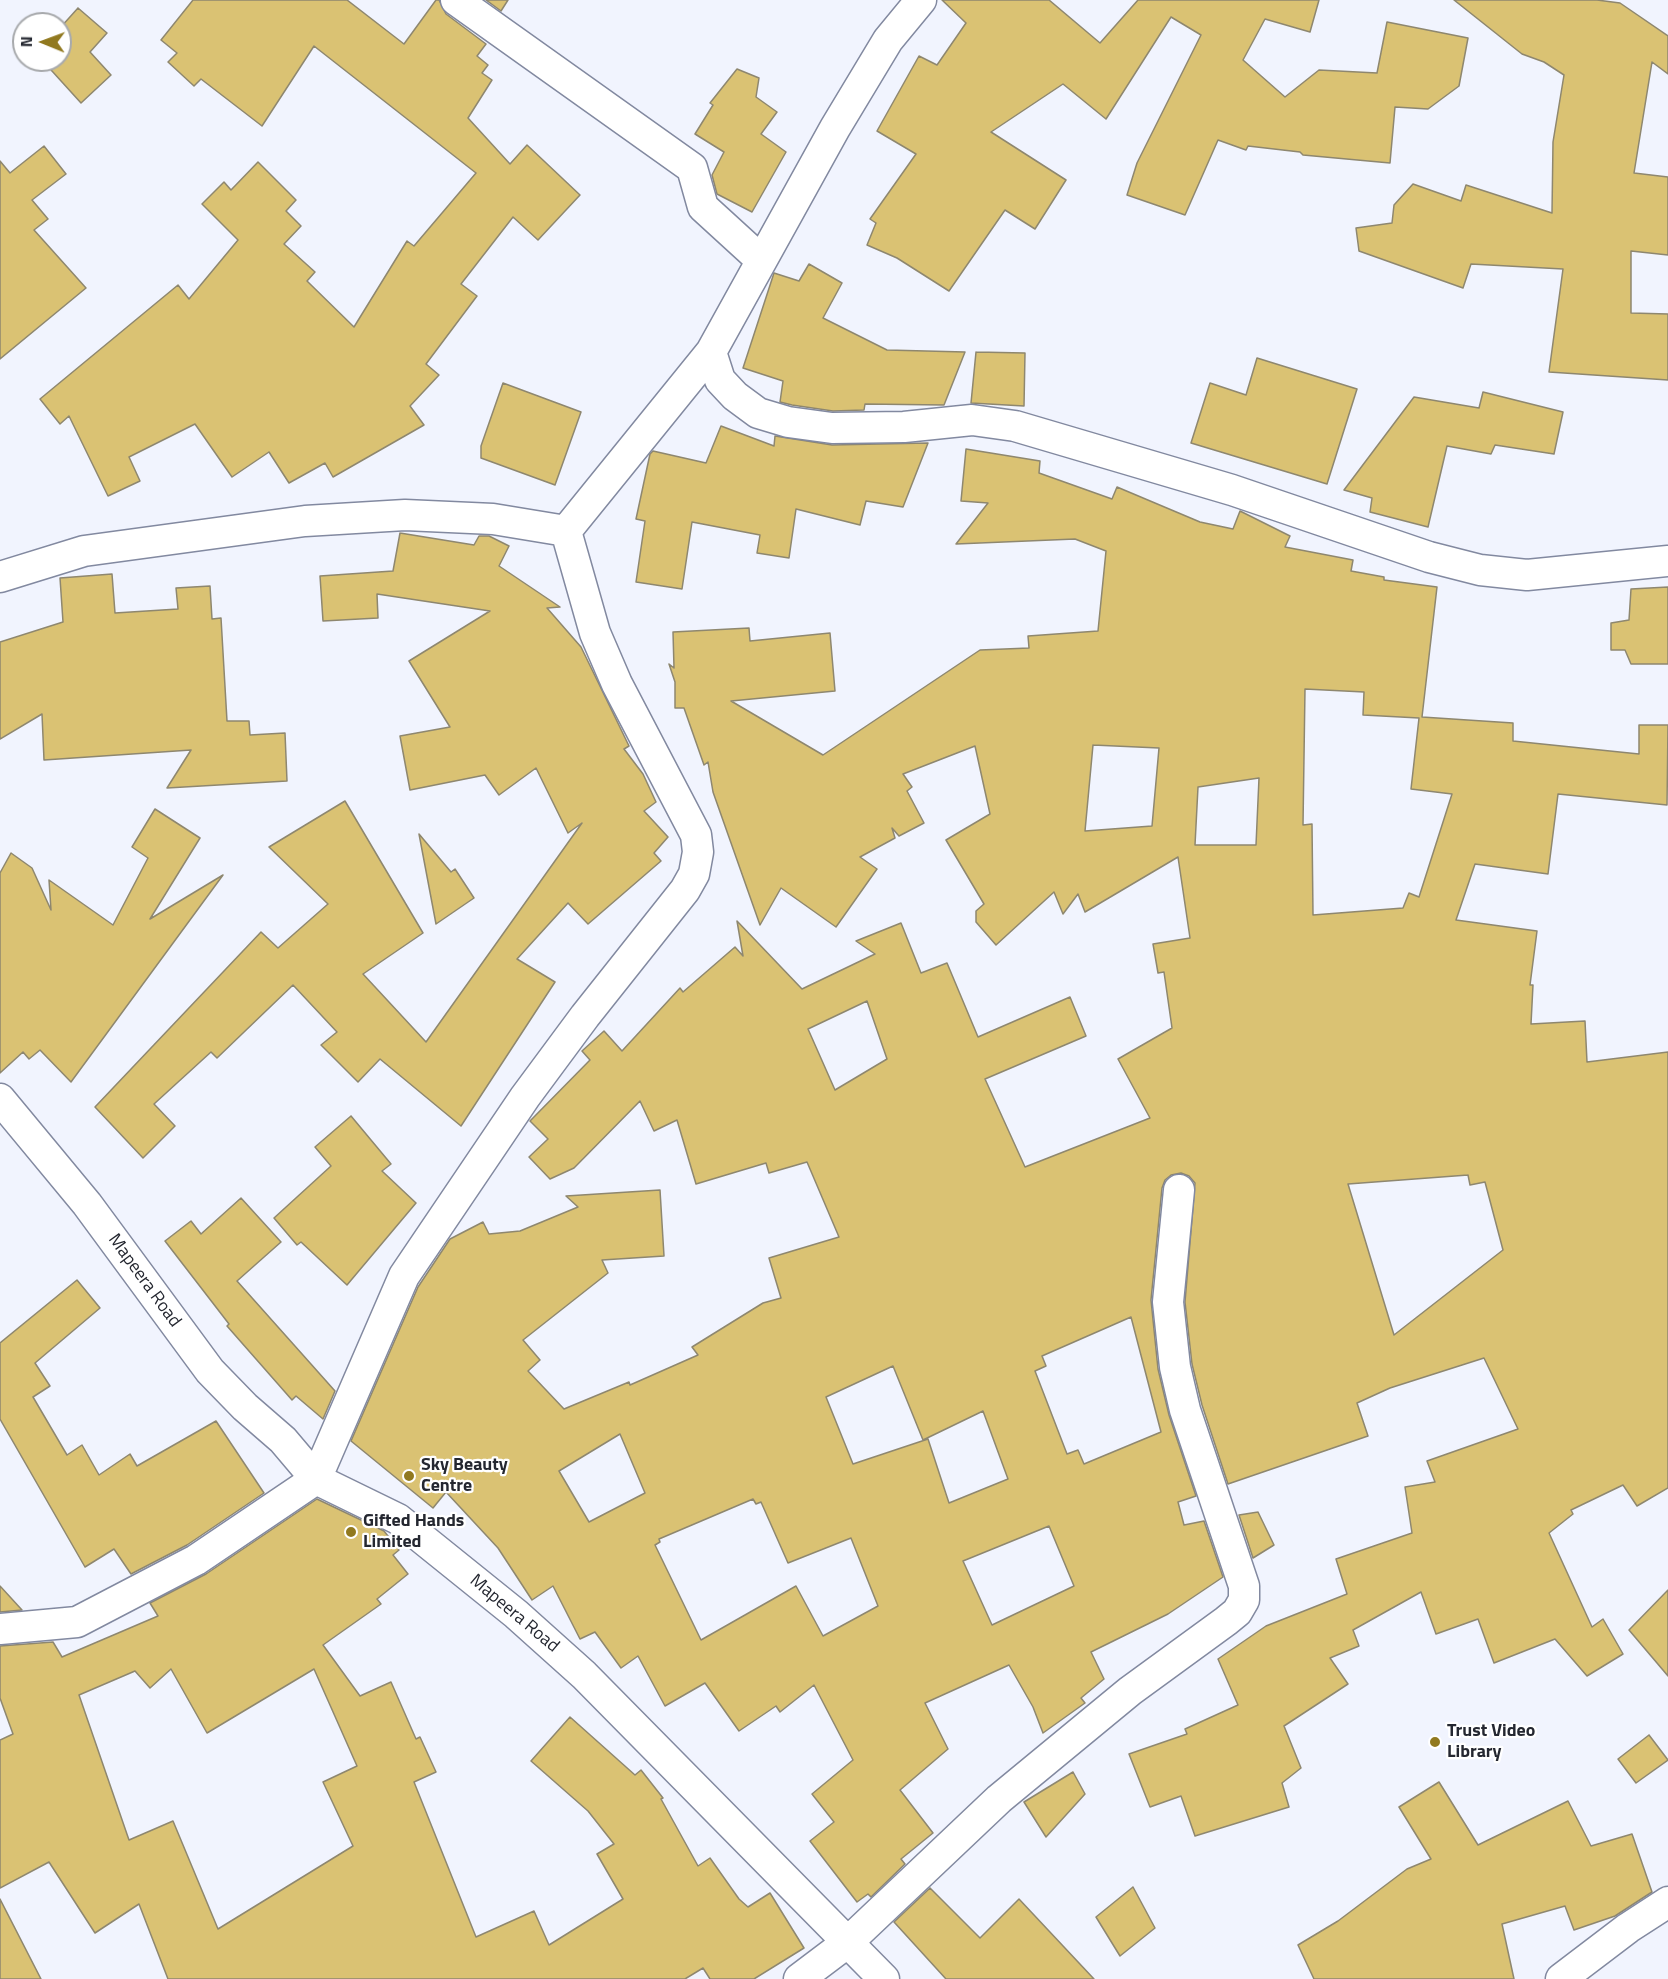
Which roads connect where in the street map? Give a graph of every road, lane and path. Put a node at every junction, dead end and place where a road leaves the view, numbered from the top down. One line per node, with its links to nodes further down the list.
1 (456, 0): 3 (street)
2 (921, 0): 3 (street)
3 (761, 260): 4 (street)
4 (711, 352): 5 (street); 6 (street)
5 (566, 531): 7 (street); 10 (street)
6 (1668, 561)
7 (0, 577)
8 (0, 1099): 10 (street, Mapeera Road)
9 (1179, 1190): 13 (street)
10 (316, 1479): 11 (street); 13 (street, Mapeera Road)
11 (0, 1629)
12 (1668, 1902): 16 (street)
13 (848, 1942): 14 (street); 15 (street, Mapeera Road)
14 (799, 1979)
15 (884, 1979)
16 (1561, 1979)

